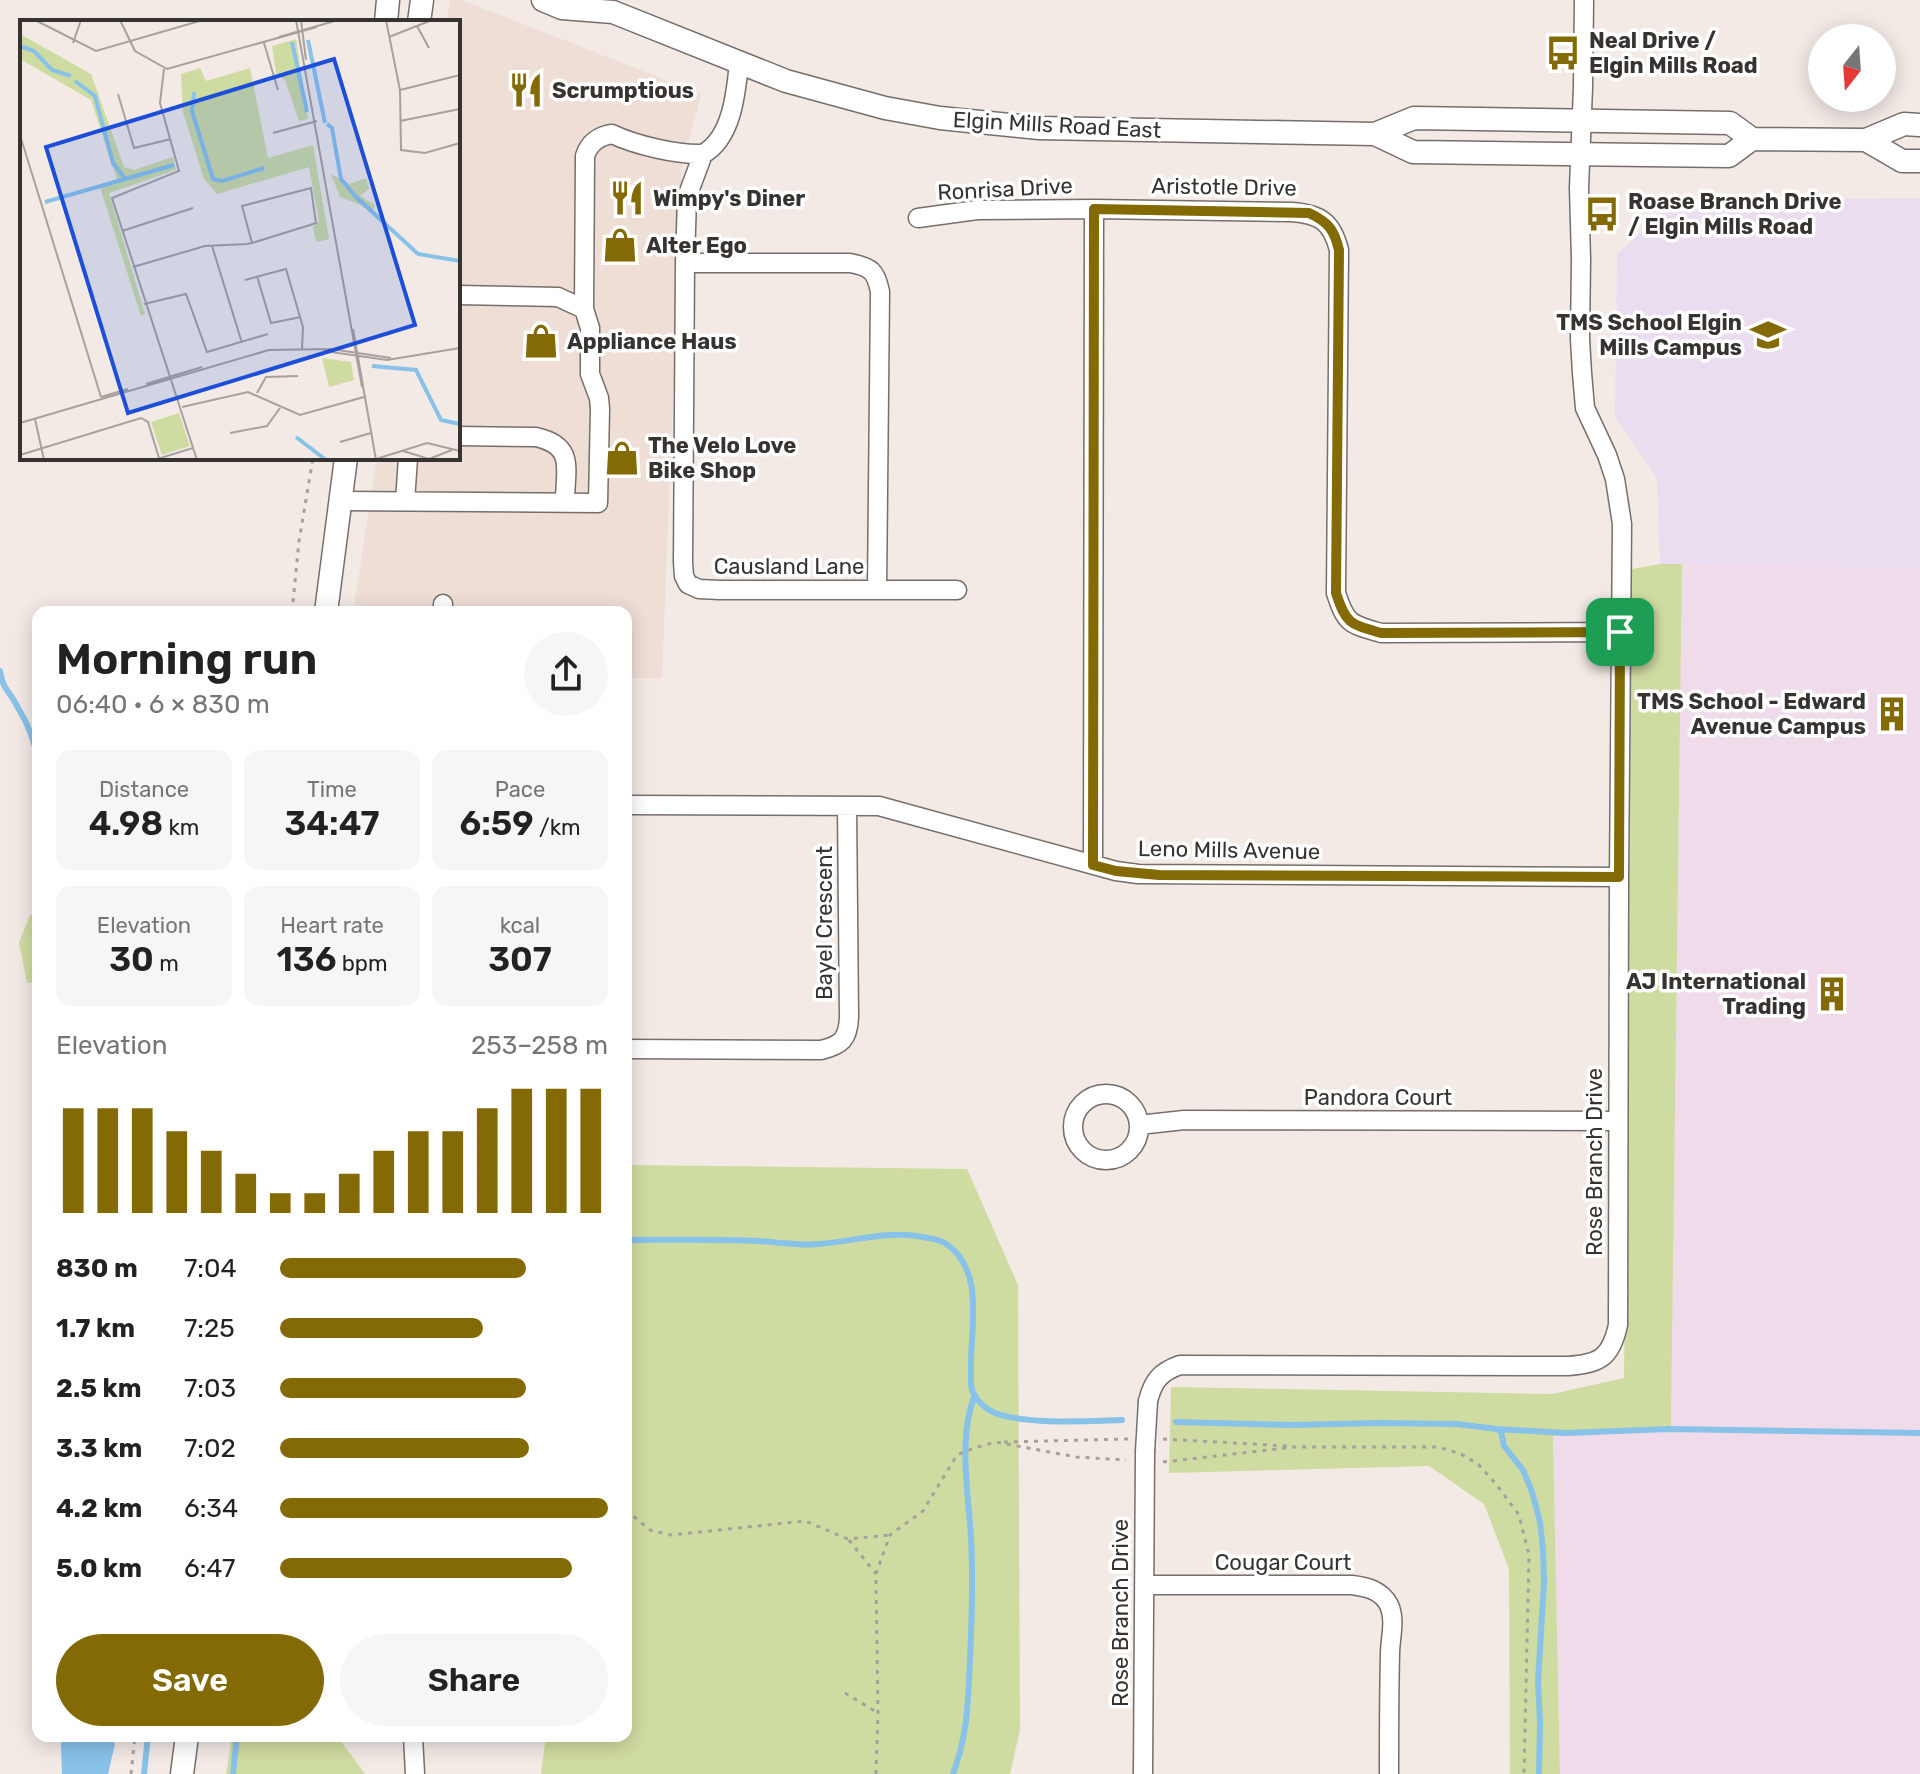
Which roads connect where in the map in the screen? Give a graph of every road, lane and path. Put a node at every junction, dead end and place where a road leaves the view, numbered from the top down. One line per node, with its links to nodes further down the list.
1 (388, 0): 6 (main road)
2 (422, 0): 7 (main road)
3 (543, 0): 5 (main road, Elgin Mills Road East)
4 (1584, 0): 9 (street, Rose Branch Drive)
5 (607, 6): 8 (main road, Elgin Mills Road East)
6 (386, 20)
7 (419, 20)
8 (739, 63): 11 (main road, Elgin Mills Road East); 14 (street, Causland Lane)
9 (1582, 120): 11 (main road, Elgin Mills Road East); 12 (main road, Elgin Mills Road East); 15 (street, Rose Branch Drive)
10 (1920, 125): 13 (main road, Elgin Mills Road East)
11 (1375, 134): 15 (main road, Elgin Mills Road East)
12 (1752, 139): 13 (main road, Elgin Mills Road East); 15 (main road, Elgin Mills Road East)
13 (1866, 140): 16 (main road, Elgin Mills Road East)
14 (703, 154): 19 (street, Causland Lane); 21 (street)
15 (1580, 155): 33 (street, Rose Branch Drive)
16 (1920, 161)
17 (1094, 209): 18 (street, Ronrisa Drive); 33 (street, Aristotle Drive); 36 (street)
18 (918, 218)
19 (685, 263): 29 (street, Causland Lane); 29 (street, Causland Lane)
20 (460, 295): 21 (street)
21 (584, 309): 28 (street)
22 (460, 436): 28 (street)
23 (313, 460): 31 (path)
24 (346, 460): 26 (main road)
25 (408, 460): 27 (street)
26 (340, 501): 27 (street); 32 (main road)
27 (405, 501): 28 (street)
28 (565, 502)
29 (877, 590): 30 (street, Causland Lane)
30 (957, 590)
31 (293, 606)
32 (327, 606)
33 (1620, 632): 37 (street, Rose Branch Drive)
34 (632, 805): 35 (street)
35 (847, 806): 36 (street, Leno Mills Avenue); 38 (street, Bayel Crescent)
36 (1093, 865): 37 (street, Leno Mills Avenue)
37 (1619, 877): 39 (street, Rose Branch Drive)
38 (632, 1049)
39 (1618, 1121): 40 (street, Pandora Court); 44 (street, Rose Branch Drive, bridge)
40 (1139, 1125)
41 (1162, 1439): 43 (path)
42 (996, 1442): 44 (path); 44 (path); 46 (path)
43 (1295, 1447): 44 (path); 61 (path)
44 (1142, 1453): 49 (street, Rose Branch Drive)
45 (632, 1515): 47 (path)
46 (890, 1535): 47 (path); 48 (path)
47 (848, 1539): 48 (path)
48 (876, 1574): 51 (path)
49 (1144, 1585): 59 (street, Rose Branch Drive); 60 (street, Cougar Court)
50 (845, 1693): 51 (path)
51 (878, 1713): 58 (path)
52 (134, 1742): 55 (path)
53 (186, 1742): 56 (main road)
54 (413, 1742): 57 (street)
55 (131, 1774)
56 (182, 1774)
57 (415, 1774)
58 (876, 1774)
59 (1143, 1774)
60 (1389, 1774)
61 (1524, 1774)

